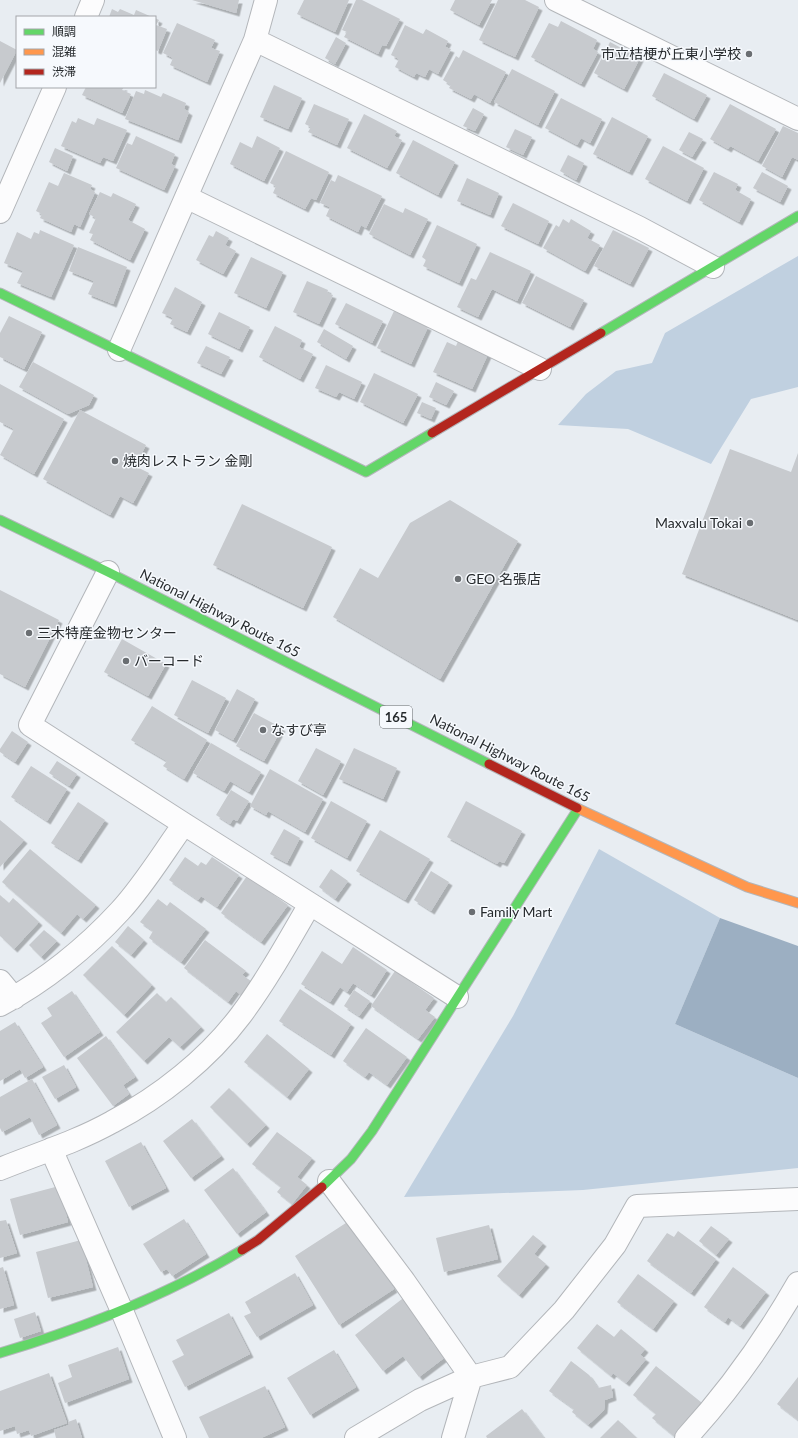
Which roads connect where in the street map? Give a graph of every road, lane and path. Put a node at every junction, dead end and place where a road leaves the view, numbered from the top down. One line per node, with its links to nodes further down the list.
1 (93, 0): 4 (street)
2 (266, 0): 5 (street)
3 (556, 0): 7 (street)
4 (86, 16)
5 (255, 40): 8 (street); 11 (street)
6 (55, 88): 9 (street)
7 (798, 119)
8 (186, 197): 13 (street); 14 (street)
9 (0, 212)
10 (798, 216): 11 (main road)
11 (713, 266): 14 (main road)
12 (0, 293): 13 (main road)
13 (118, 350): 14 (main road)
14 (540, 369)
15 (0, 520): 16 (main road, National Highway Route 165 / 165)
16 (108, 572): 17 (main road, National Highway Route 165 / 165); 18 (street)
17 (578, 809): 19 (main road, National Highway Route 165 / 165); 22 (main road)
18 (184, 824): 20 (street); 23 (street)
19 (798, 903)
20 (310, 904): 22 (street); 24 (street)
21 (0, 981): 23 (street)
22 (457, 997): 26 (main road)
23 (7, 1001)
24 (52, 1149): 25 (street); 29 (street)
25 (0, 1169)
26 (329, 1181): 29 (main road); 31 (street)
27 (798, 1199): 31 (street)
28 (798, 1283): 35 (street)
29 (122, 1311): 30 (main road); 32 (street)
30 (0, 1353)
31 (471, 1377): 33 (street); 34 (street)
32 (175, 1438)
33 (356, 1438)
34 (453, 1438)
35 (686, 1438)

